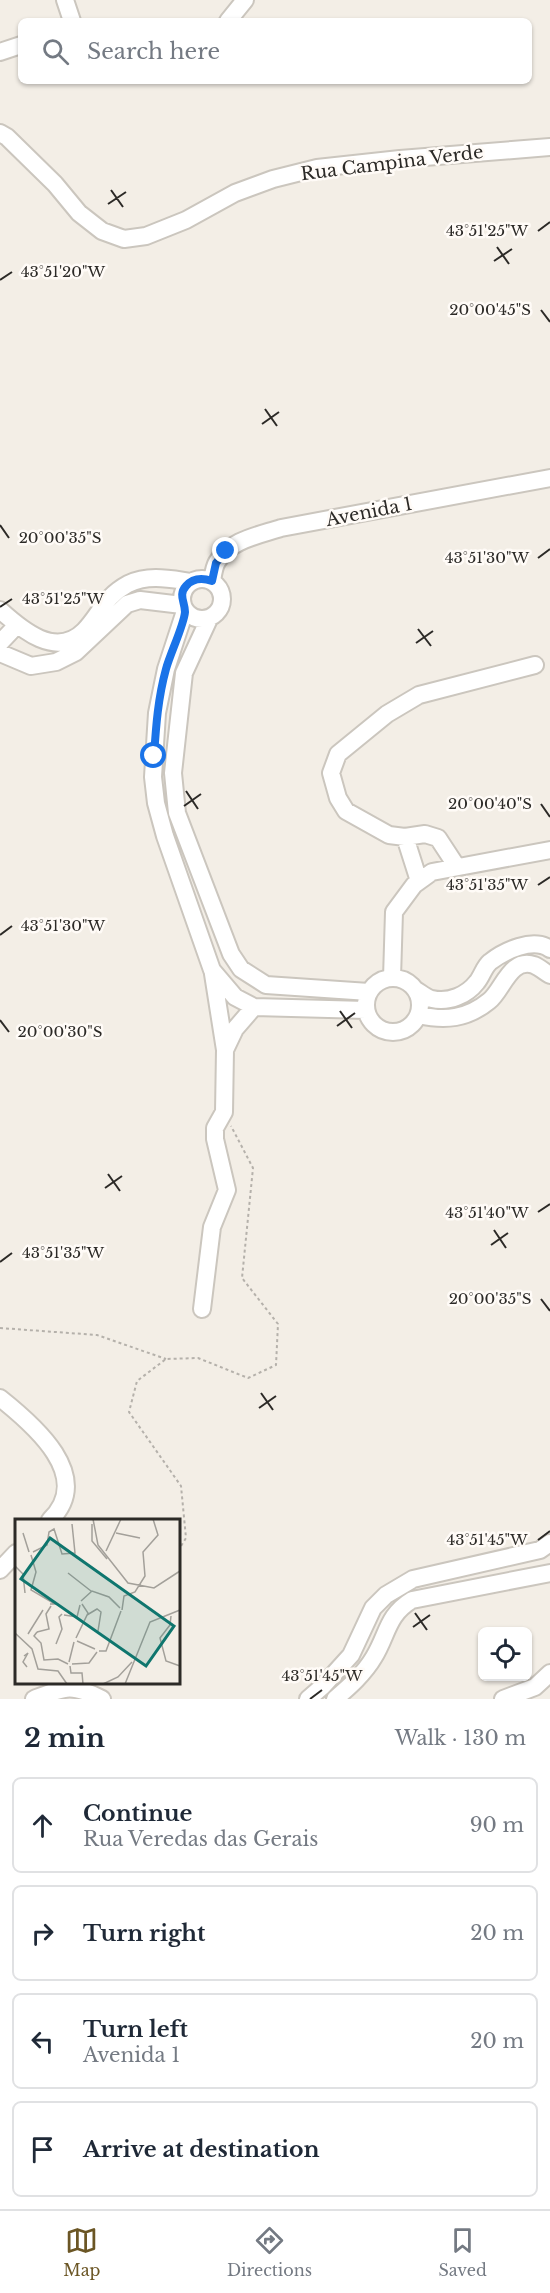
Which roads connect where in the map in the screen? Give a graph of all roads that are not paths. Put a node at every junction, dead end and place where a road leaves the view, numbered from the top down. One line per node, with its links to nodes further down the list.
1 (65, 0): 3 (street)
2 (245, 0): 4 (street)
3 (71, 18)
4 (230, 18)
5 (18, 46): 6 (street)
6 (0, 52)
7 (0, 133): 8 (street, Rua Campina Verde)
8 (550, 147)
9 (550, 478): 10 (street, Avenida 1)
10 (212, 581): 11 (street); 14 (street)
11 (192, 582): 12 (street); 15 (street)
12 (184, 608): 14 (street); 17 (street); 24 (street)
13 (0, 610): 15 (street)
14 (208, 619): 28 (street)
15 (17, 626): 16 (street)
16 (0, 643)
17 (0, 653)
18 (535, 665): 19 (street)
19 (405, 837): 21 (street); 22 (street)
20 (550, 850): 21 (street)
21 (457, 867): 22 (street)
22 (419, 881): 26 (street)
23 (550, 949): 27 (street)
24 (212, 970): 29 (street); 32 (street)
25 (550, 975): 31 (street)
26 (392, 978): 27 (street); 28 (street)
27 (416, 990): 31 (street)
28 (369, 992): 30 (street)
29 (254, 1007): 30 (street); 32 (street)
30 (366, 1010): 31 (street)
31 (419, 1015)
32 (225, 1050): 33 (street)
33 (202, 1310)
34 (0, 1398): 35 (street)
35 (52, 1519)
36 (550, 1543): 43 (street)
37 (15, 1554): 38 (street)
38 (0, 1570)
39 (550, 1573): 44 (street)
40 (550, 1673): 45 (street)
41 (34, 1699): 42 (street)
42 (102, 1699)
43 (308, 1699)
44 (335, 1699)
45 (503, 1699)

